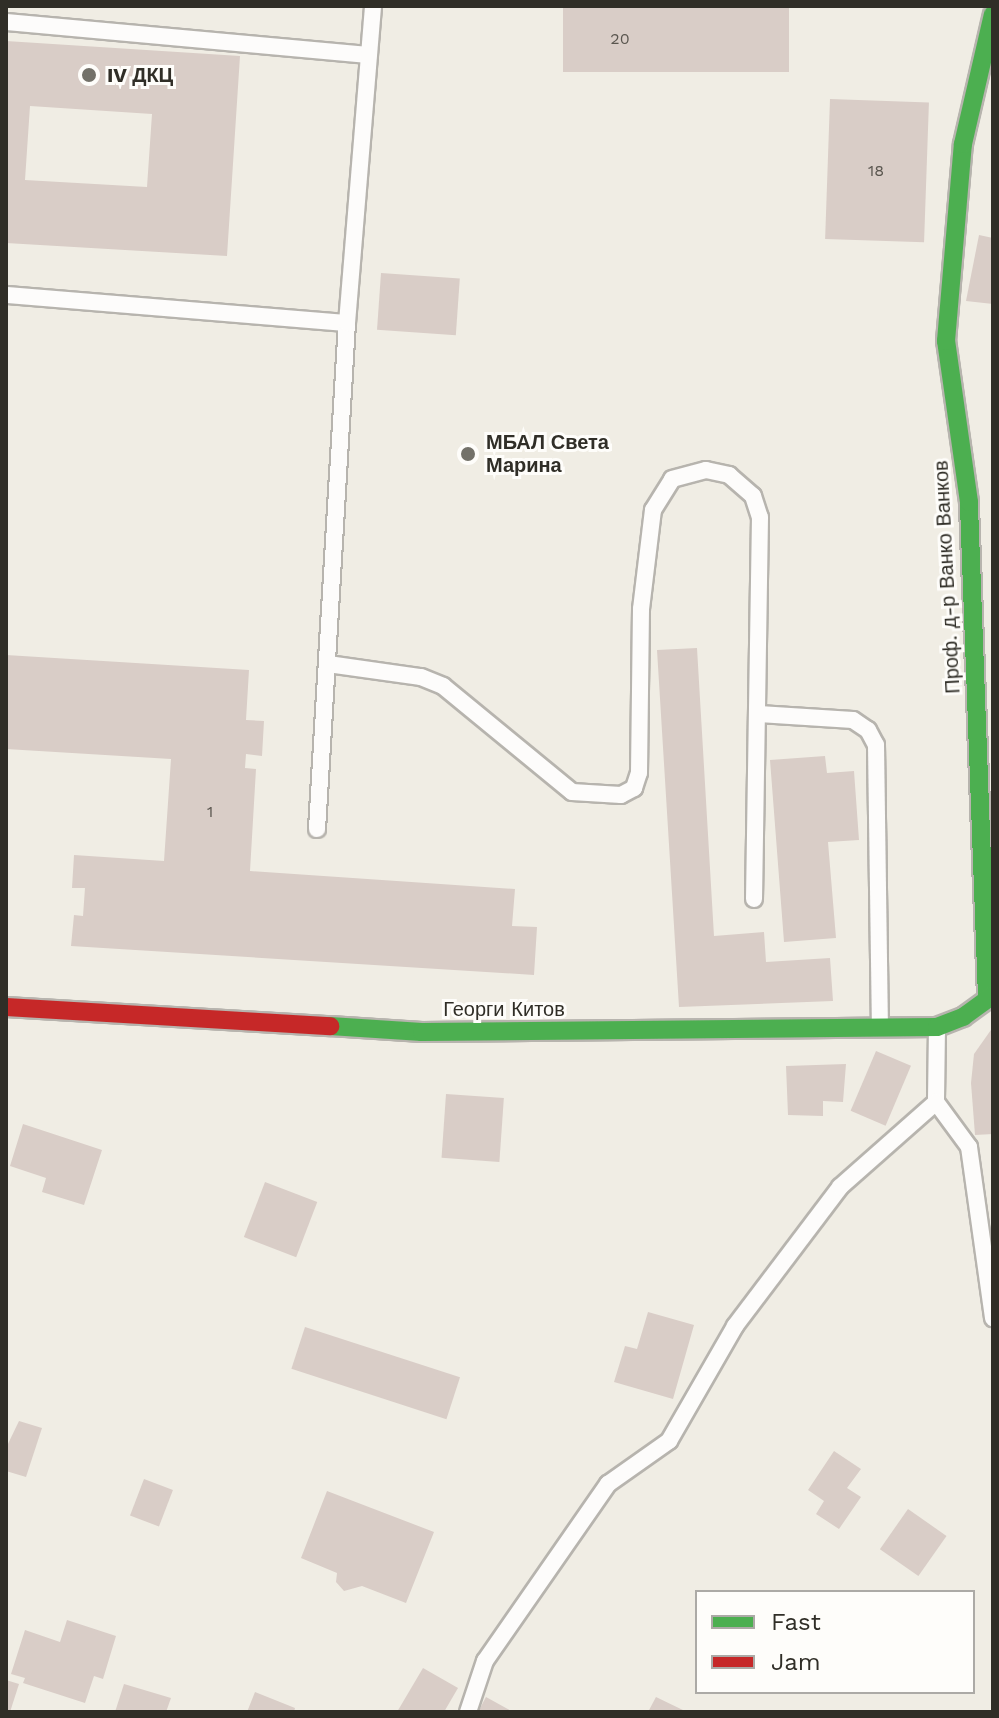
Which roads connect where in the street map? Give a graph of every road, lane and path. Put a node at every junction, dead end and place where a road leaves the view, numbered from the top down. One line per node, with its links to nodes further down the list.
1 (373, 6): 4 (lane)
2 (993, 14): 11 (street, Проф. д-р Ванко Ванков)
3 (6, 22): 4 (lane)
4 (369, 55): 6 (lane)
5 (6, 295): 6 (lane)
6 (347, 323): 7 (lane)
7 (328, 664): 8 (lane); 9 (lane)
8 (759, 714): 10 (lane); 14 (lane)
9 (317, 829)
10 (754, 899)
11 (990, 996): 13 (street, Георги Китов)
12 (6, 1007): 14 (street, Георги Китов)
13 (937, 1027): 14 (street, Георги Китов); 15 (lane)
14 (880, 1028)
15 (936, 1102): 16 (lane); 17 (lane)
16 (993, 1318)
17 (468, 1712)

